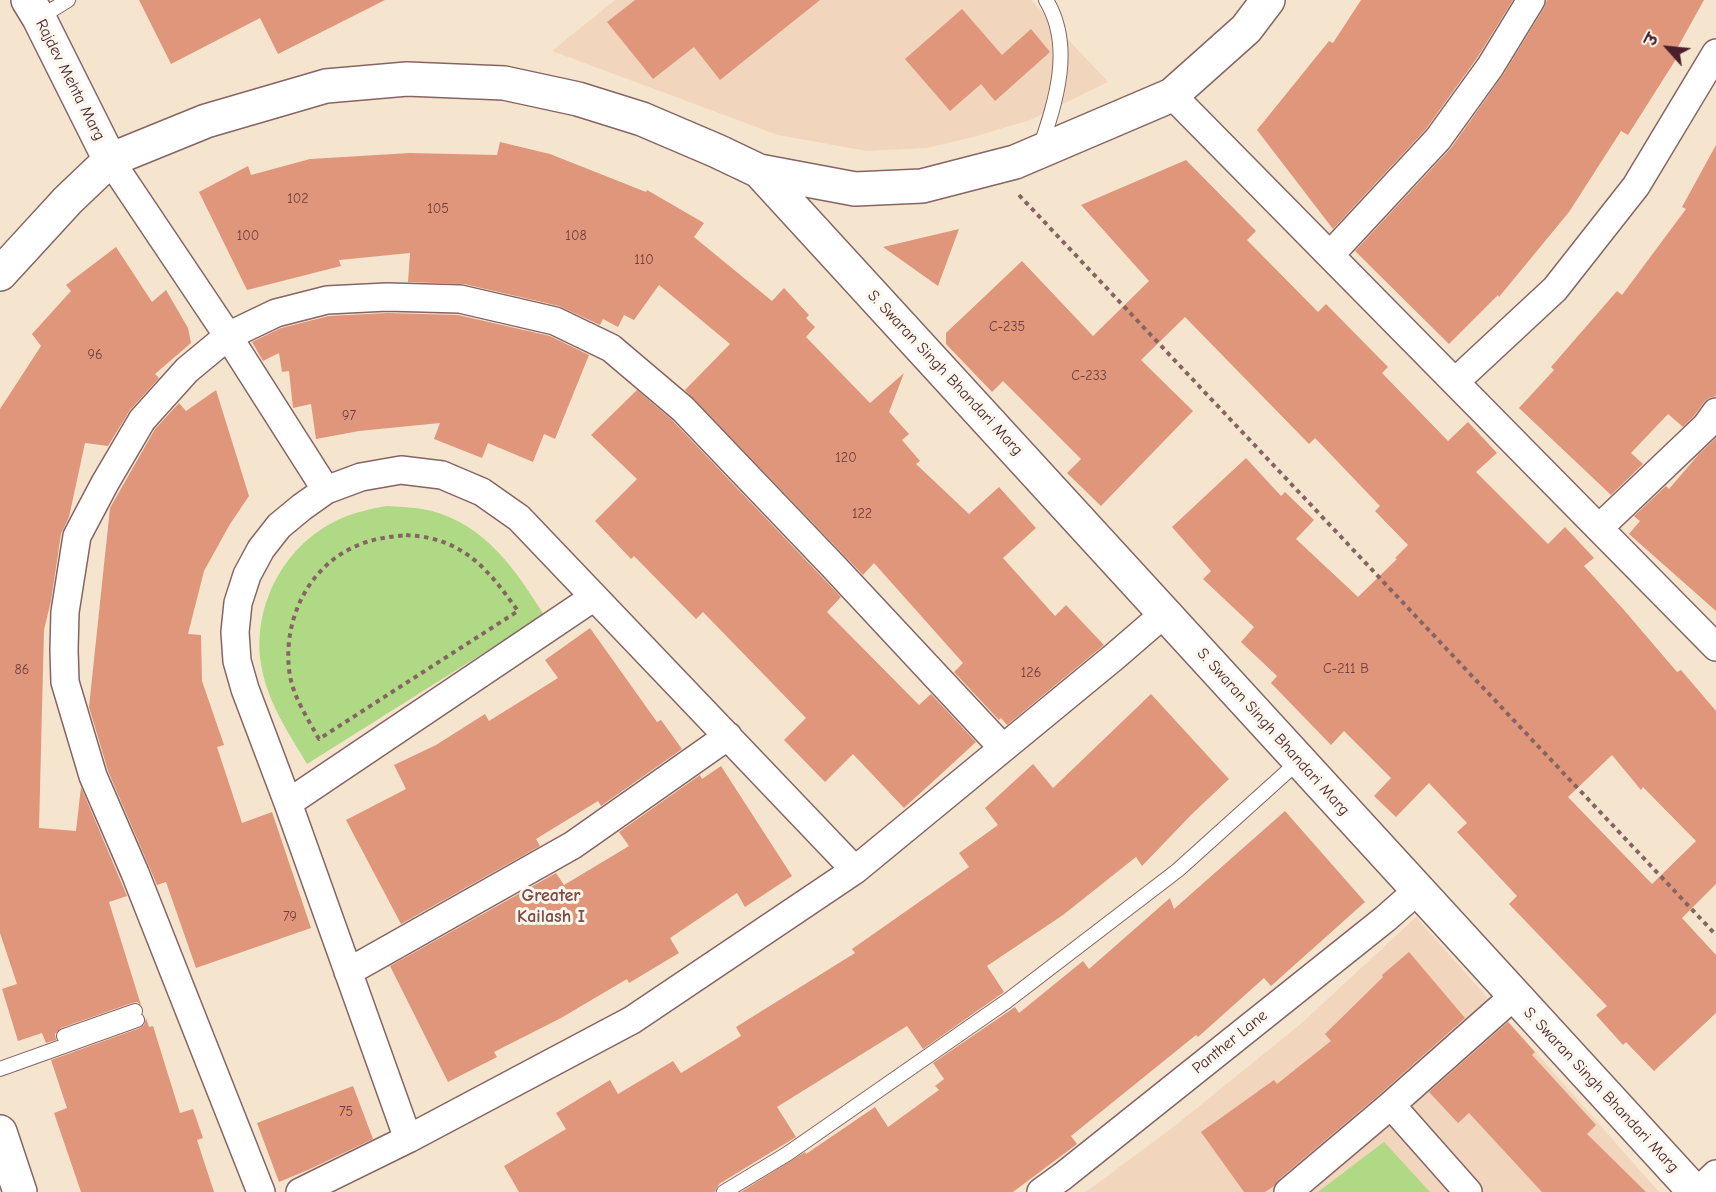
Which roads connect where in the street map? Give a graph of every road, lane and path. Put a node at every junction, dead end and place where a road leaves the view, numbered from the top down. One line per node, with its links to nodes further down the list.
1 (68, 0): 5 (lane)
2 (1046, 0): 8 (lane)
3 (1268, 0): 7 (street)
4 (1531, 0): 12 (street)
5 (34, 9): 9 (street, Rajdev Mehta Marg)
6 (1716, 52): 15 (street)
7 (1172, 95): 8 (street); 12 (street)
8 (1039, 152): 10 (street)
9 (110, 160): 11 (street, S. Swaran Singh Bhandari Marg); 13 (street, S. Swaran Singh Bhandari Marg); 14 (street)
10 (993, 168): 11 (street); 29 (path)
11 (759, 171): 21 (street, S. Swaran Singh Bhandari Marg)
12 (1330, 255): 15 (street)
13 (0, 273)
14 (228, 336): 17 (street); 24 (street); 40 (street)
15 (1455, 382): 18 (street)
16 (1716, 412): 18 (street)
17 (326, 490): 19 (street); 26 (street)
18 (1599, 528): 22 (street)
19 (594, 597): 23 (street); 26 (street)
20 (518, 611): 20 (path)
21 (1165, 614): 24 (street); 25 (street, S. Swaran Singh Bhandari Marg)
22 (1716, 647)
23 (728, 736): 27 (street); 30 (street)
24 (1003, 748): 27 (street)
25 (1299, 761): 28 (street, S. Swaran Singh Bhandari Marg); 42 (lane)
26 (288, 803): 30 (street)
27 (855, 870): 36 (street)
28 (1418, 890): 31 (street, S. Swaran Singh Bhandari Marg); 43 (street, Panther Lane)
29 (1716, 935)
30 (348, 972): 36 (street)
31 (1515, 995): 34 (street); 45 (street, S. Swaran Singh Bhandari Marg)
32 (0, 1060): 33 (lane)
33 (0, 1069)
34 (1391, 1105): 38 (street); 44 (street)
35 (0, 1131): 39 (street)
36 (408, 1139): 41 (street)
37 (1716, 1174): 45 (street)
38 (1465, 1191)
39 (20, 1192)
40 (261, 1192)
41 (300, 1192)
42 (724, 1192)
43 (1041, 1192)
44 (1288, 1192)
45 (1696, 1192)

